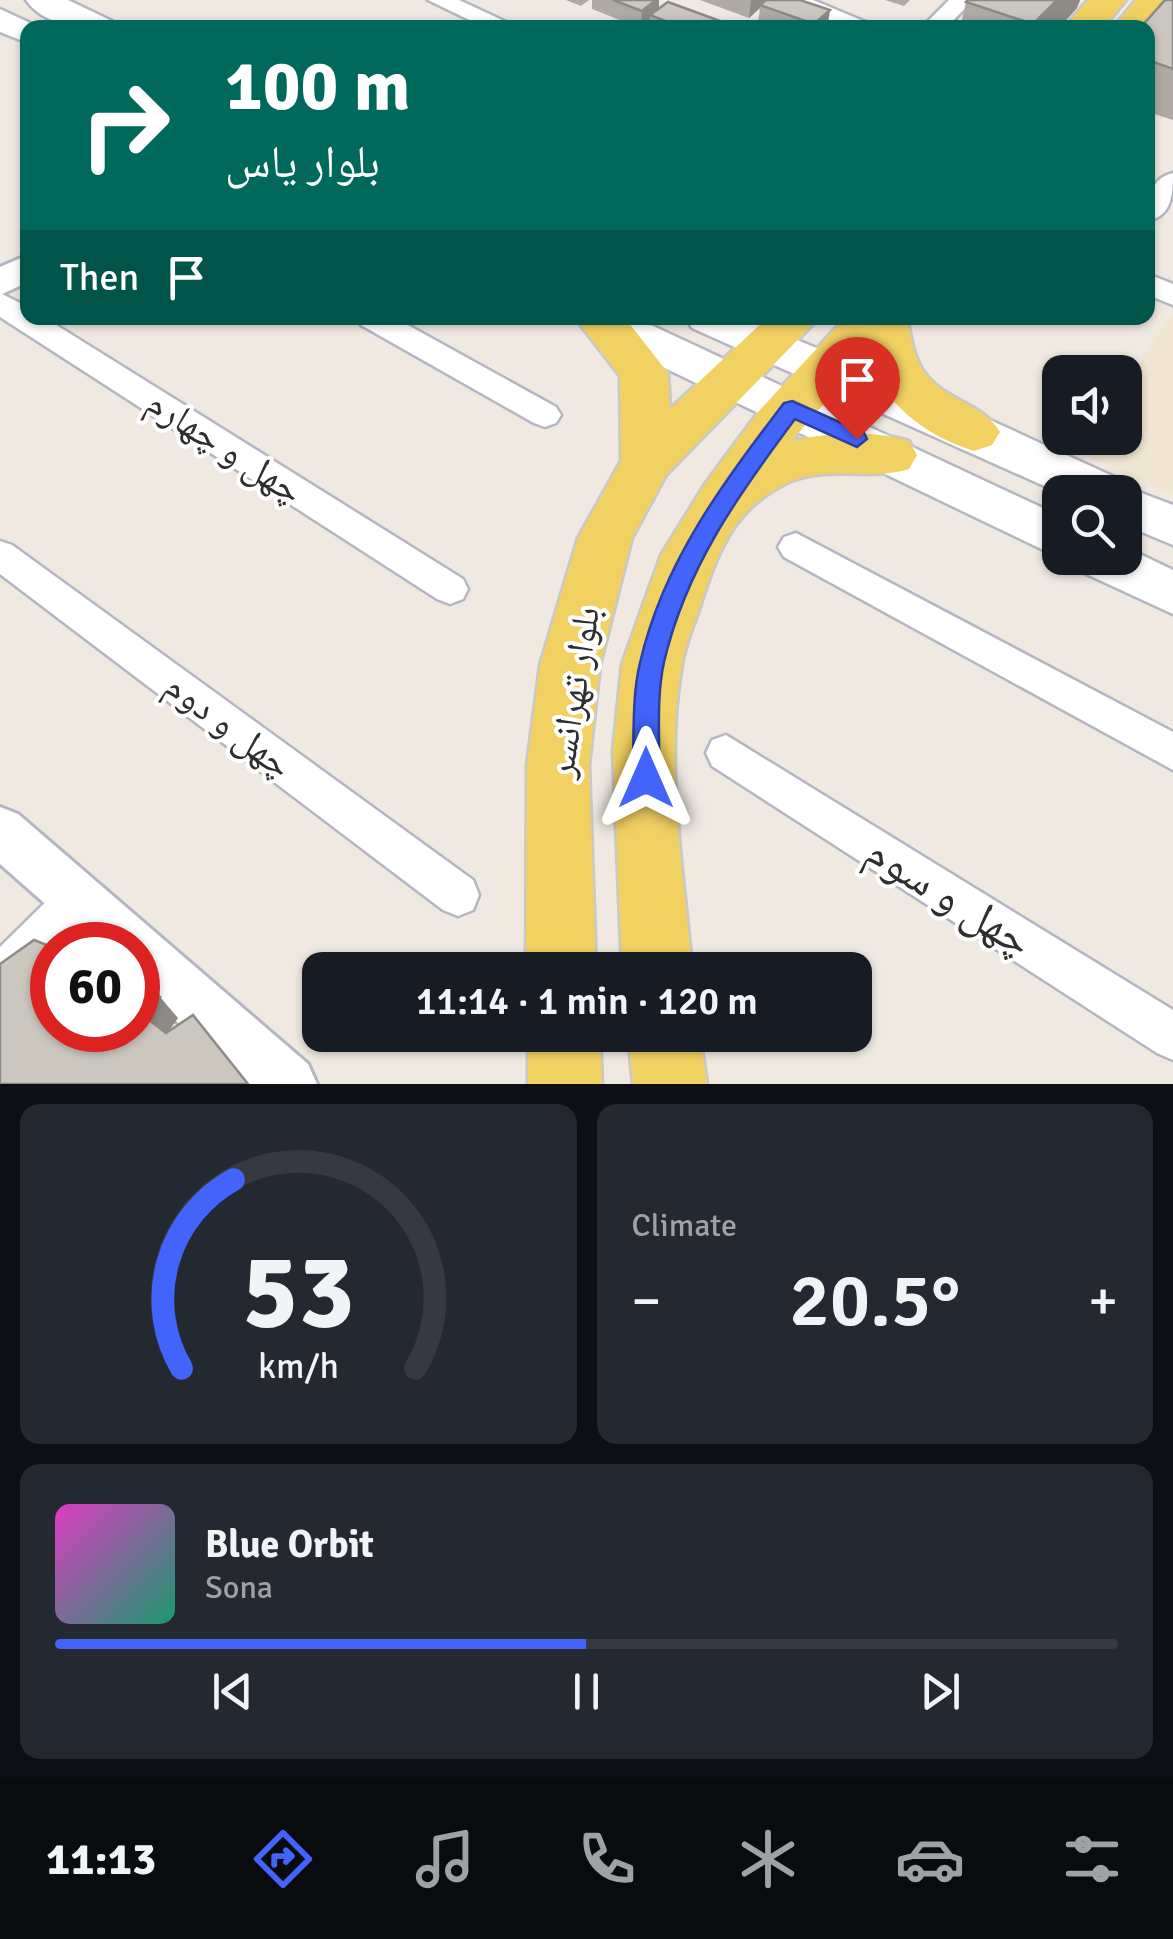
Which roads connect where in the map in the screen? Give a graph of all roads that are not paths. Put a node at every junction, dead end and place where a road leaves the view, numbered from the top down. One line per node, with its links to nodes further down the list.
1 (42, 0): 7 (main road)
2 (439, 0): 8 (street)
3 (791, 0): 9 (street)
4 (962, 0): 10 (street)
5 (1108, 0): 11 (main road)
6 (1155, 0): 12 (main road)
7 (83, 20)
8 (488, 20)
9 (847, 20)
10 (941, 20)
11 (1089, 20)
12 (1138, 20)
13 (1173, 180): 14 (street)
14 (1155, 204)
15 (34, 325): 37 (street, چهل و چهارم)
16 (384, 325): 25 (street)
17 (606, 325): 28 (main road)
18 (614, 325): 23 (main road)
19 (744, 325): 22 (main road)
20 (866, 325): 24 (main road, بلوار تهرانسر)
21 (885, 325): 26 (main road)
22 (780, 332): 23 (main road, بلوار تهرانسر); 24 (main road)
23 (729, 383): 24 (main road); 28 (main road, بلوار تهرانسر)
24 (809, 390): 26 (main road); 27 (main road); 30 (main road, بلوار تهرانسر)
25 (545, 415)
26 (974, 432): 29 (main road)
27 (891, 455): 30 (main road); 33 (main road)
28 (641, 473): 30 (main road); 45 (main road, بلوار تهرانسر)
29 (1066, 475)
30 (724, 498): 46 (main road, بلوار تهرانسر)
31 (1142, 512): 32 (main road)
32 (1173, 526)
33 (1042, 529)
34 (796, 547): 39 (street)
35 (0, 555): 42 (street, چهل و دوم)
36 (1135, 575): 38 (main road)
37 (450, 590)
38 (1173, 593)
39 (1173, 752)
40 (726, 753): 49 (street, چهل و سوم)
41 (0, 832): 43 (street)
42 (458, 894)
43 (80, 898): 44 (street); 48 (street)
44 (107, 922)
45 (561, 952)
46 (656, 952)
47 (160, 969): 52 (street)
48 (0, 978)
49 (1173, 1037)
50 (565, 1052): 53 (main road)
51 (666, 1052): 54 (main road)
52 (288, 1084)
53 (566, 1084)
54 (670, 1084)

